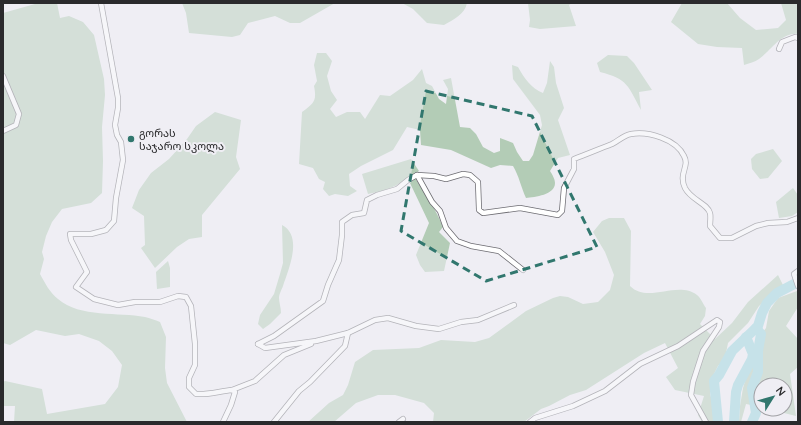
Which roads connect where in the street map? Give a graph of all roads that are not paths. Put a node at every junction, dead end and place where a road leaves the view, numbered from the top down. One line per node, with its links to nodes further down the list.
1 (101, 3): 14 (street)
2 (798, 38): 3 (street)
3 (779, 50)
4 (3, 76): 5 (street)
5 (3, 131)
6 (417, 175): 7 (street); 8 (street); 13 (street)
7 (798, 218)
8 (523, 270)
9 (796, 273): 10 (street)
10 (798, 286)
11 (514, 306): 12 (street)
12 (348, 333): 13 (street); 17 (street)
13 (316, 341): 14 (street)
14 (232, 390): 16 (street)
15 (403, 419): 18 (street)
16 (223, 422)
17 (274, 422)
18 (399, 422)
19 (530, 422): 20 (street)
20 (706, 422)

